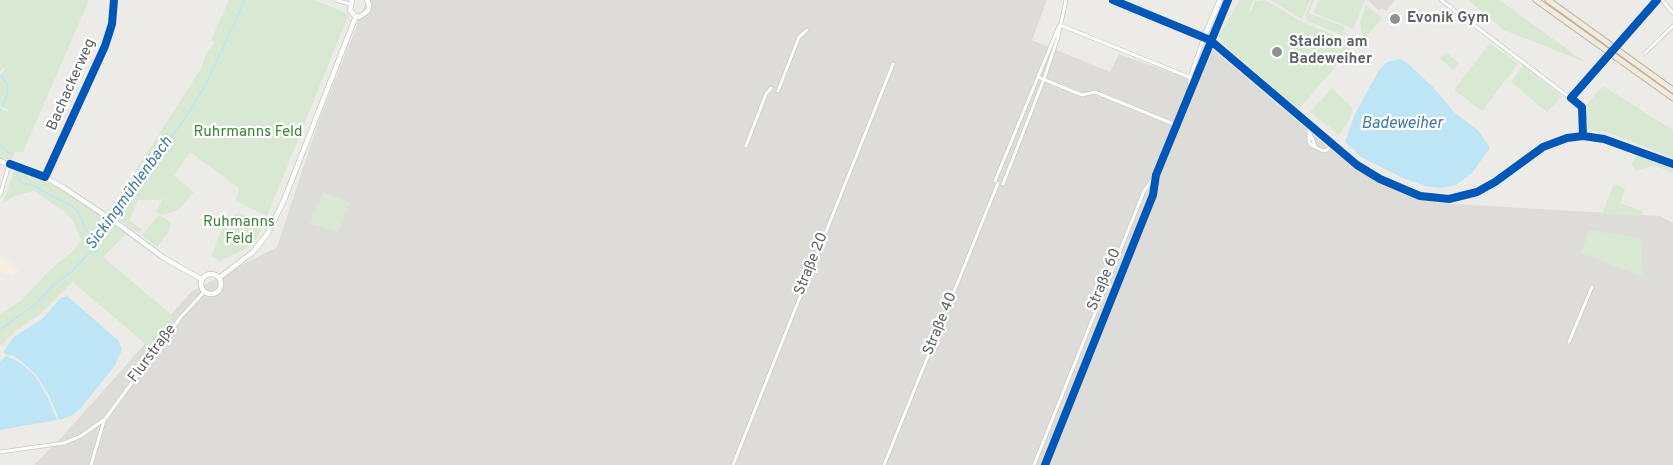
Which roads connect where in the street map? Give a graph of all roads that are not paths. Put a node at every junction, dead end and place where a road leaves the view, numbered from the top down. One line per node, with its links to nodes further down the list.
1 (114, 0): 42 (street, Bachackerweg)
2 (336, 0): 12 (street)
3 (367, 0): 14 (main road)
4 (1066, 0): 15 (street)
5 (1113, 0): 19 (main road)
6 (1220, 0): 19 (main road)
7 (1228, 0): 20 (main road)
8 (1441, 0): 35 (street)
9 (1536, 0): 32 (highway)
10 (1548, 0): 29 (highway)
11 (1659, 0): 13 (street); 16 (street)
12 (351, 2): 14 (main road)
13 (1673, 13)
14 (356, 16): 45 (main road)
15 (1060, 25): 21 (street); 25 (street)
16 (1636, 25)
17 (1673, 26): 22 (street)
18 (807, 30): 30 (street)
19 (1204, 37): 20 (main road); 25 (street)
20 (1210, 40): 27 (street); 34 (main road)
21 (1052, 48): 24 (street); 26 (street, Straße 40)
22 (1645, 53)
23 (892, 64): 53 (street, Straße 20)
24 (1038, 77): 26 (street); 43 (street)
25 (1190, 77): 27 (street); 31 (street)
26 (1044, 79): 33 (street); 43 (street, Straße 40)
27 (1195, 79): 31 (street)
28 (771, 88): 37 (street)
29 (1673, 90)
30 (778, 92)
31 (1188, 94): 33 (street, Straße 60)
32 (1673, 98)
33 (1176, 126): 41 (street, Straße 60)
34 (1309, 128): 36 (main road); 36 (street)
35 (1583, 136): 36 (main road); 40 (main road)
36 (1332, 145)
37 (746, 146)
38 (0, 161): 39 (main road)
39 (10, 164): 42 (main road); 44 (street)
40 (1673, 164)
41 (1156, 175): 55 (street); 56 (street, Straße 60)
42 (45, 177): 46 (main road)
43 (998, 183): 54 (street, Straße 40)
44 (0, 195)
45 (219, 278): 46 (main road); 48 (main road)
46 (201, 279): 48 (main road)
47 (1592, 286): 49 (street)
48 (204, 292): 50 (street, Flurstraße)
49 (1569, 342)
50 (105, 419): 51 (street); 52 (street)
51 (0, 452)
52 (91, 465)
53 (733, 465)
54 (884, 465)
55 (1034, 465)
56 (1045, 465)

